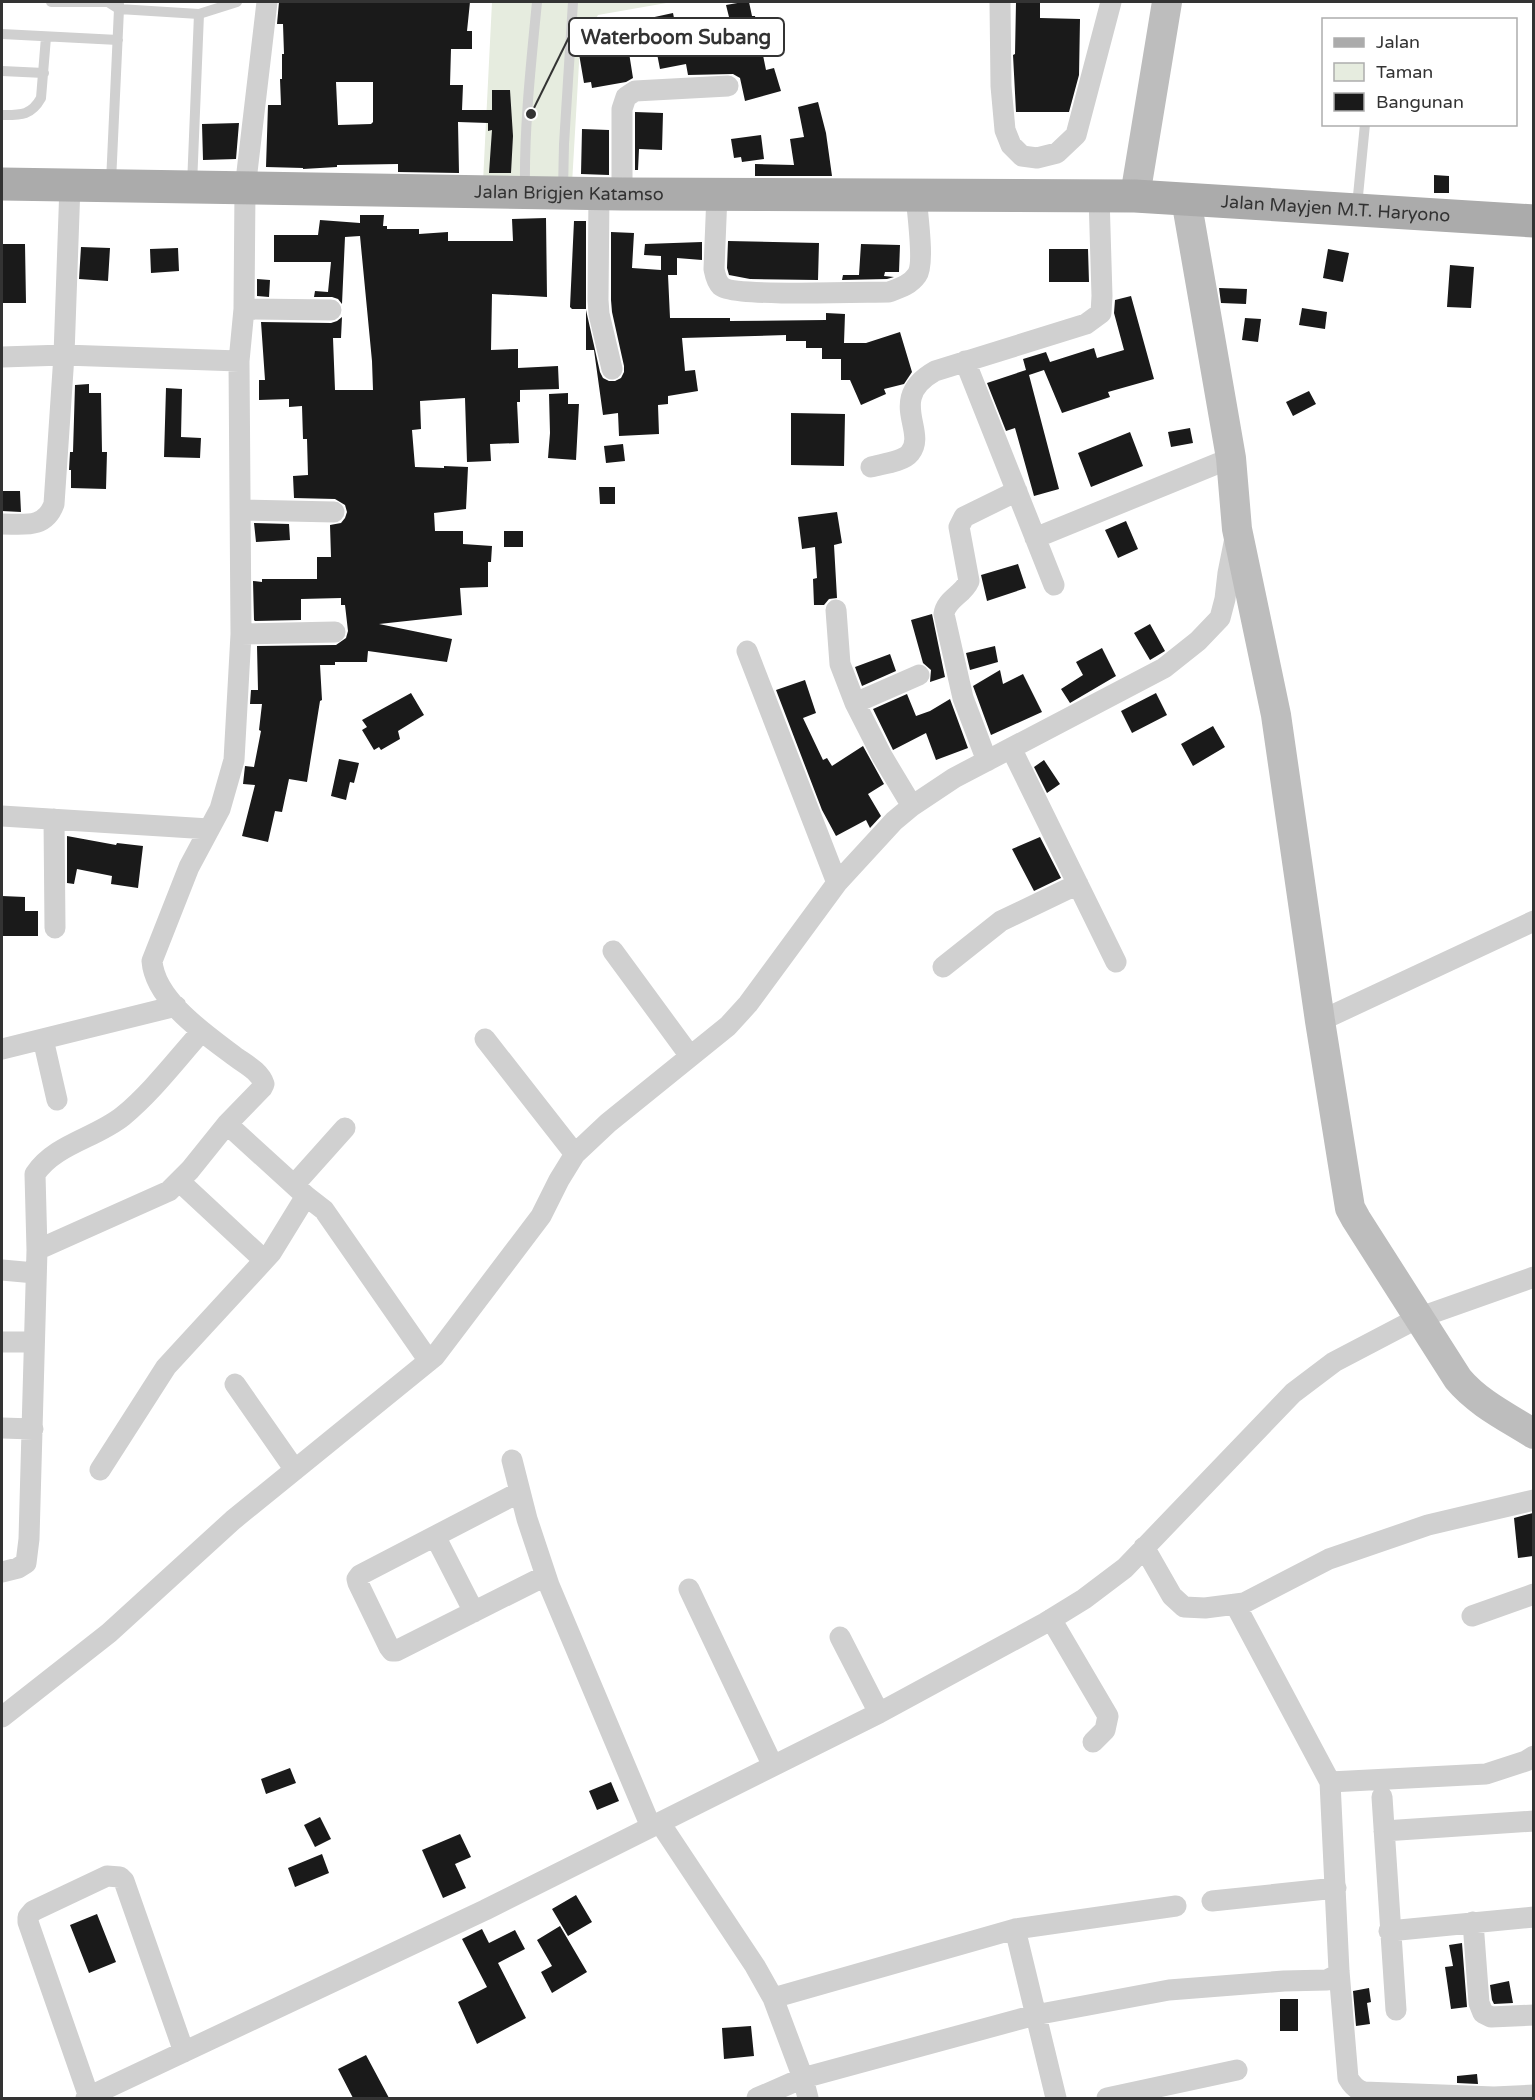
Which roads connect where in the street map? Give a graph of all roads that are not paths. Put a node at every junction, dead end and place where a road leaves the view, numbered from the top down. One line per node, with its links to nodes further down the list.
1 (51, 2): 9 (lane)
2 (237, 2): 10 (lane)
3 (267, 2): 23 (street)
4 (537, 2): 24 (lane)
5 (573, 2): 25 (lane)
6 (1000, 2): 7 (street)
7 (1112, 2)
8 (1167, 2): 30 (street)
9 (119, 5): 10 (lane); 13 (lane)
10 (199, 14): 19 (lane)
11 (2, 34): 12 (lane)
12 (46, 37): 13 (lane); 15 (lane)
13 (118, 40): 22 (lane)
14 (2, 71): 15 (lane)
15 (44, 73): 17 (lane)
16 (728, 86): 26 (street)
17 (2, 114)
18 (1365, 126): 32 (lane)
19 (193, 173): 22 (main road, Jalan Brigjen Katamso); 23 (main road, Jalan Brigjen Katamso)
20 (2, 184): 21 (main road, Jalan Brigjen Katamso)
21 (70, 185): 22 (main road, Jalan Brigjen Katamso); 36 (street)
22 (111, 186)
23 (245, 189): 24 (main road, Jalan Brigjen Katamso); 34 (street)
24 (526, 193): 25 (main road, Jalan Brigjen Katamso)
25 (563, 193): 26 (main road, Jalan Brigjen Katamso)
26 (611, 194): 27 (main road, Jalan Brigjen Katamso); 40 (street)
27 (717, 194): 28 (main road, Jalan Brigjen Katamso); 28 (street)
28 (916, 195): 29 (main road, Jalan Brigjen Katamso)
29 (1099, 196): 30 (main road, Jalan Brigjen Katamso); 39 (street)
30 (1135, 196): 31 (main road, Jalan Mayjen M.T. Haryono)
31 (1186, 199): 32 (main road, Jalan Mayjen M.T. Haryono); 41 (street)
32 (1357, 210): 33 (main road, Jalan Mayjen M.T. Haryono)
33 (1533, 221)
34 (243, 309): 35 (street); 38 (street)
35 (331, 310)
36 (64, 356): 37 (street); 38 (street); 46 (street)
37 (2, 357)
38 (240, 361): 44 (street)
39 (965, 362): 42 (street); 43 (street)
40 (612, 369)
41 (1231, 458): 47 (street); 48 (street)
42 (871, 467)
43 (1017, 491): 48 (street); 57 (street)
44 (242, 510): 45 (street); 52 (street)
45 (334, 512)
46 (2, 524)
47 (1237, 529): 56 (street); 70 (street)
48 (1035, 537): 49 (street)
49 (1054, 585)
50 (836, 610): 55 (street)
51 (335, 632): 52 (street)
52 (241, 634): 61 (street)
53 (747, 651): 62 (street)
54 (919, 675): 55 (street)
55 (855, 703): 58 (street)
56 (1011, 748): 57 (street); 63 (street)
57 (987, 761): 58 (street)
58 (912, 806): 62 (street)
59 (2, 816): 60 (street)
60 (54, 819): 61 (street); 65 (street)
61 (209, 829): 69 (street)
62 (837, 883): 75 (street)
63 (1078, 884): 67 (street); 68 (street)
64 (1533, 921): 70 (street)
65 (55, 928)
66 (613, 951): 75 (street)
67 (1116, 962)
68 (943, 967)
69 (176, 1006): 71 (street); 72 (street)
70 (1320, 1021): 87 (street)
71 (202, 1031): 77 (street); 82 (street)
72 (43, 1039): 74 (street); 76 (street)
73 (485, 1039): 79 (street)
74 (2, 1049)
75 (690, 1056): 79 (street)
76 (57, 1100)
77 (226, 1124): 80 (street); 81 (street)
78 (345, 1128): 81 (street)
79 (575, 1154): 90 (street)
80 (179, 1181): 82 (street); 83 (street)
81 (300, 1191): 83 (street); 90 (street)
82 (37, 1250): 85 (street)
83 (264, 1260): 96 (street)
84 (2, 1270): 85 (street)
85 (35, 1273): 89 (street)
86 (1533, 1277): 87 (street)
87 (1418, 1318): 94 (street); 101 (street)
88 (2, 1342): 89 (street)
89 (34, 1342): 93 (street)
90 (429, 1361): 97 (street)
91 (235, 1384): 97 (street)
92 (2, 1428): 93 (street)
93 (33, 1429): 102 (street)
94 (1533, 1434)
95 (512, 1460): 98 (street)
96 (100, 1470)
97 (296, 1470): 112 (street)
98 (520, 1492): 100 (street); 103 (street)
99 (1533, 1500): 106 (street)
100 (435, 1536): 107 (street); 107 (street)
101 (1144, 1547): 106 (street); 109 (street)
102 (2, 1572)
103 (545, 1576): 107 (street); 120 (street)
104 (689, 1589): 115 (street)
105 (1533, 1594): 108 (street)
106 (1235, 1604): 116 (street)
107 (474, 1612)
108 (1472, 1616)
109 (1051, 1619): 111 (street); 113 (street)
110 (840, 1637): 111 (street)
111 (879, 1713): 115 (street)
112 (2, 1717)
113 (1093, 1742)
114 (1533, 1756): 116 (street)
115 (773, 1766): 120 (street)
116 (1330, 1782): 122 (street)
117 (1382, 1797): 121 (street)
118 (1533, 1809): 119 (street)
119 (1523, 1822): 121 (street)
120 (656, 1825): 130 (street); 134 (street)
121 (1384, 1832): 128 (street)
122 (1336, 1888): 123 (street); 129 (street)
123 (1212, 1901)
124 (1176, 1906): 127 (street)
125 (1533, 1917): 126 (street)
126 (1473, 1922): 128 (street); 132 (street)
127 (1015, 1929): 130 (street); 133 (street)
128 (1389, 1931): 131 (street)
129 (1339, 1971): 133 (street); 137 (street)
130 (773, 1998): 136 (street)
131 (1396, 2010)
132 (1533, 2014)
133 (1035, 2015): 136 (street); 141 (street)
134 (184, 2052): 139 (street); 139 (street)
135 (1237, 2070): 142 (street)
136 (805, 2088): 140 (street)
137 (1347, 2091): 138 (street)
138 (1533, 2095)
139 (87, 2098)
140 (757, 2098)
141 (1056, 2098)
142 (1107, 2098)

